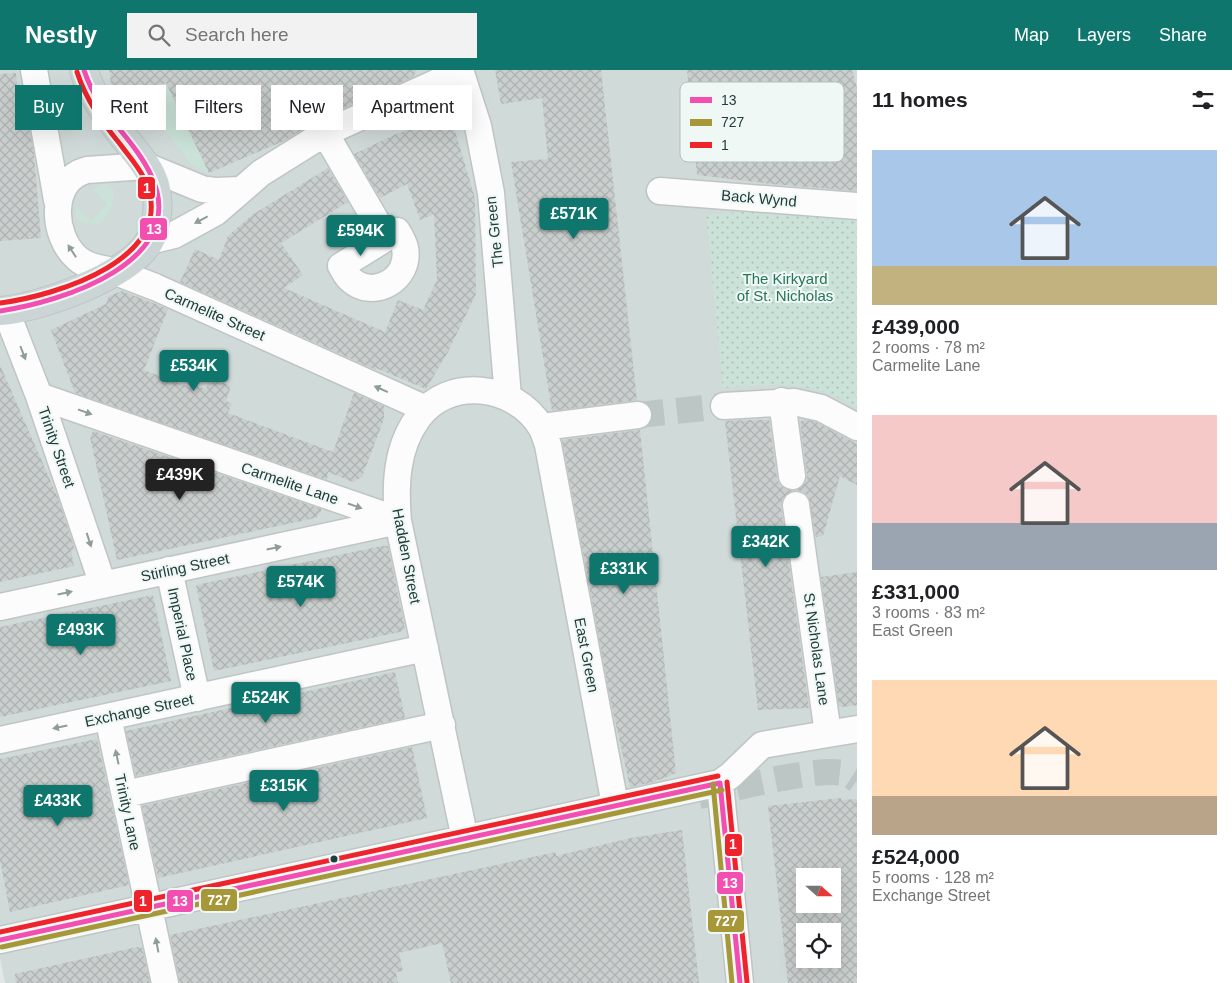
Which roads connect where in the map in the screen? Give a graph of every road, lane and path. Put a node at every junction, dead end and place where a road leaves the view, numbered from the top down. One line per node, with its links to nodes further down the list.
1 (34, 70): 8 (street)
2 (84, 70): 5 (main road)
3 (460, 71): 4 (street); 15 (street, The Green)
4 (325, 133): 6 (street); 10 (street)
5 (146, 166): 6 (street); 8 (street); 11 (main road)
6 (239, 190): 11 (street, one-way to 11)
7 (660, 190): 9 (street, Back Wynd)
8 (57, 200): 12 (street, one-way to 8)
9 (857, 206)
10 (386, 238)
11 (149, 241): 12 (main road)
12 (114, 271): 13 (main road); 18 (street, Carmelite Street, one-way to 12)
13 (3, 311): 14 (street, Trinity Street, one-way to 14)
14 (39, 396): 24 (street, Carmelite Lane, one-way to 24); 26 (street, Trinity Street, one-way to 26)
15 (508, 397): 18 (street, Hadden Street); 20 (street, Hadden Street)
16 (782, 401): 17 (street); 21 (street); 22 (street)
17 (724, 406)
18 (426, 409): 24 (street, Hadden Street)
19 (638, 415): 20 (street)
20 (542, 427): 37 (street, East Green)
21 (857, 427)
22 (792, 476)
23 (796, 505): 33 (street, St Nicholas Lane)
24 (398, 521): 25 (street, Stirling Street, one-way to 24); 28 (street, Hadden Street)
25 (169, 570): 26 (street, Stirling Street); 29 (street, Imperial Place)
26 (103, 585): 27 (street, Stirling Street, one-way to 26)
27 (0, 607)
28 (425, 648): 29 (street, Exchange Street); 31 (street, Hadden Street)
29 (197, 698): 30 (street, Exchange Street)
30 (108, 716): 34 (street, Exchange Street, one-way to 34); 36 (street, Trinity Lane, one-way to 30)
31 (442, 726): 36 (street); 38 (street, Hadden Street)
32 (857, 729): 33 (street)
33 (828, 734): 35 (street)
34 (0, 740)
35 (720, 783): 38 (street); 42 (street)
36 (124, 794): 39 (street, Trinity Lane)
37 (613, 794)
38 (465, 839): 39 (street)
39 (149, 908): 40 (street); 41 (street, Trinity Lane, one-way to 39)
40 (0, 940)
41 (165, 983)
42 (740, 983)

